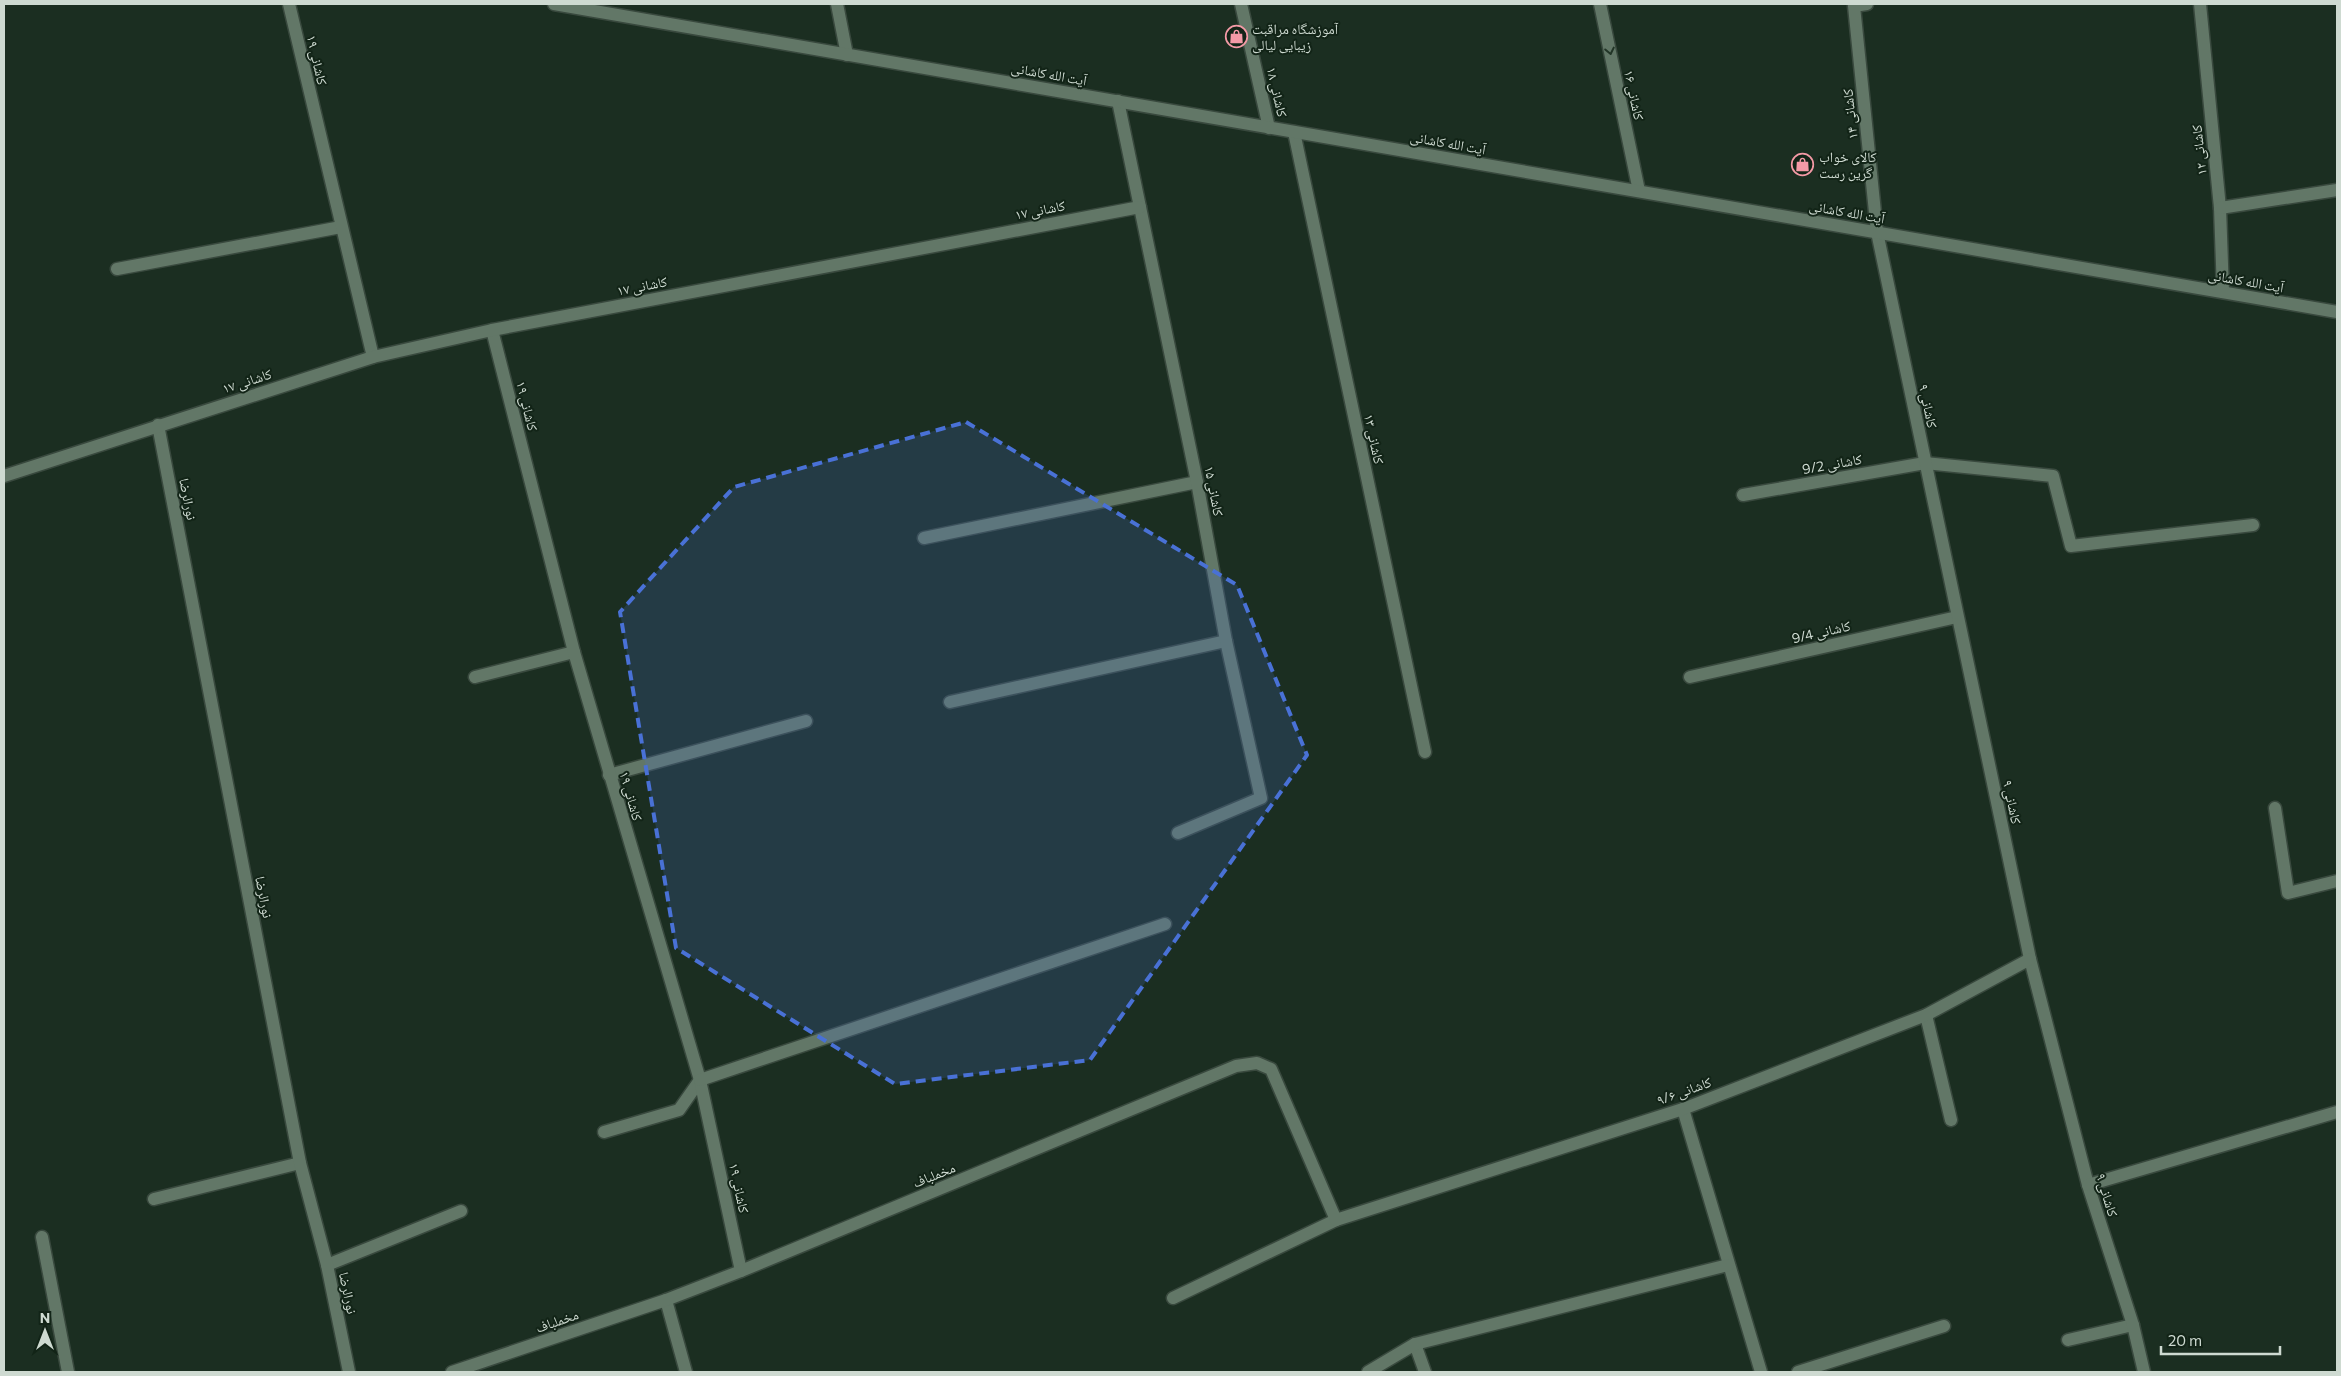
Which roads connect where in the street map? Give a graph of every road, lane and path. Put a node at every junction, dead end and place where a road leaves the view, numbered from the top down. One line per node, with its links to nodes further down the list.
1 (289, 4): 16 (street, کاشانی ۱۹)
2 (554, 4): 8 (street, آیت الله کاشانی)
3 (838, 4): 8 (street)
4 (1242, 4): 10 (street, کاشانی ۱۸)
5 (1600, 4): 13 (street, کاشانی ۱۶, one-way to 13)
6 (1867, 4): 17 (street, کاشانی ۱۴)
7 (2200, 4): 15 (street, کاشانی ۱۲)
8 (847, 54): 9 (street, آیت الله کاشانی)
9 (1118, 101): 10 (street, آیت الله کاشانی); 14 (street, کاشانی ۱۵)
10 (1269, 128): 11 (street, آیت الله کاشانی)
11 (1294, 132): 13 (street, آیت الله کاشانی); 37 (street, کاشانی ۱۳)
12 (2337, 190): 15 (street)
13 (1639, 192): 17 (street, آیت الله کاشانی)
14 (1140, 207): 21 (street, کاشانی ۱۷); 26 (street, کاشانی ۱۵)
15 (2220, 208): 19 (street, کاشانی ۱۲)
16 (341, 227): 18 (street); 22 (street, کاشانی ۱۹)
17 (1877, 232): 19 (street, آیت الله کاشانی); 24 (street, کاشانی ۹)
18 (117, 268)
19 (2223, 292): 20 (street, آیت الله کاشانی)
20 (2337, 312)
21 (492, 330): 22 (street, کاشانی ۱۷); 32 (street, کاشانی ۱۹)
22 (372, 357): 23 (street, کاشانی ۱۷)
23 (158, 425): 25 (street, کاشانی ۱۷); 50 (street, نورالرضا)
24 (1925, 463): 27 (street, کاشانی 9/2); 28 (street, کاشانی 9/2); 30 (street, کاشانی ۹)
25 (4, 476)
26 (1197, 482): 29 (street); 31 (street, کاشانی ۱۵)
27 (1743, 495)
28 (2253, 525)
29 (924, 538)
30 (1957, 618): 34 (street, کاشانی 9/4); 43 (street, کاشانی ۹)
31 (1226, 640): 35 (street); 40 (street, کاشانی ۱۵)
32 (574, 652): 33 (street); 38 (street, کاشانی ۱۹)
33 (475, 677)
34 (1690, 677)
35 (950, 702)
36 (806, 721): 38 (street)
37 (1425, 752)
38 (609, 775): 45 (street, کاشانی ۱۹)
39 (2275, 808): 41 (street)
40 (1178, 834)
41 (2337, 881)
42 (1165, 924): 45 (street)
43 (2030, 959): 44 (street, کاشانی ۹/۶); 51 (street, کاشانی ۹)
44 (1926, 1015): 46 (street, کاشانی ۹/۶); 48 (street)
45 (700, 1080): 49 (street); 58 (street, کاشانی ۱۹)
46 (1684, 1109): 54 (street, کاشانی ۹/۶); 57 (street)
47 (2337, 1112): 51 (street)
48 (1951, 1120)
49 (604, 1132)
50 (300, 1163): 52 (street); 56 (street, نورالرضا)
51 (2088, 1185): 61 (street, کاشانی ۹)
52 (154, 1199)
53 (461, 1211): 56 (street)
54 (1336, 1220): 58 (street, مخملباف); 59 (street, کاشانی ۹/۶)
55 (42, 1237): 65 (street)
56 (327, 1265): 66 (street, نورالرضا)
57 (1728, 1265): 64 (street); 71 (street)
58 (741, 1271): 60 (street, مخملباف)
59 (1173, 1298)
60 (666, 1300): 67 (street, مخملباف); 68 (street)
61 (2133, 1325): 63 (street); 73 (street, کاشانی ۹)
62 (1944, 1326): 72 (street)
63 (2068, 1340)
64 (1415, 1344): 69 (street); 70 (street)
65 (68, 1372)
66 (349, 1372)
67 (452, 1372)
68 (686, 1372)
69 (1368, 1372)
70 (1425, 1372)
71 (1761, 1372)
72 (1798, 1372)
73 (2144, 1372)

